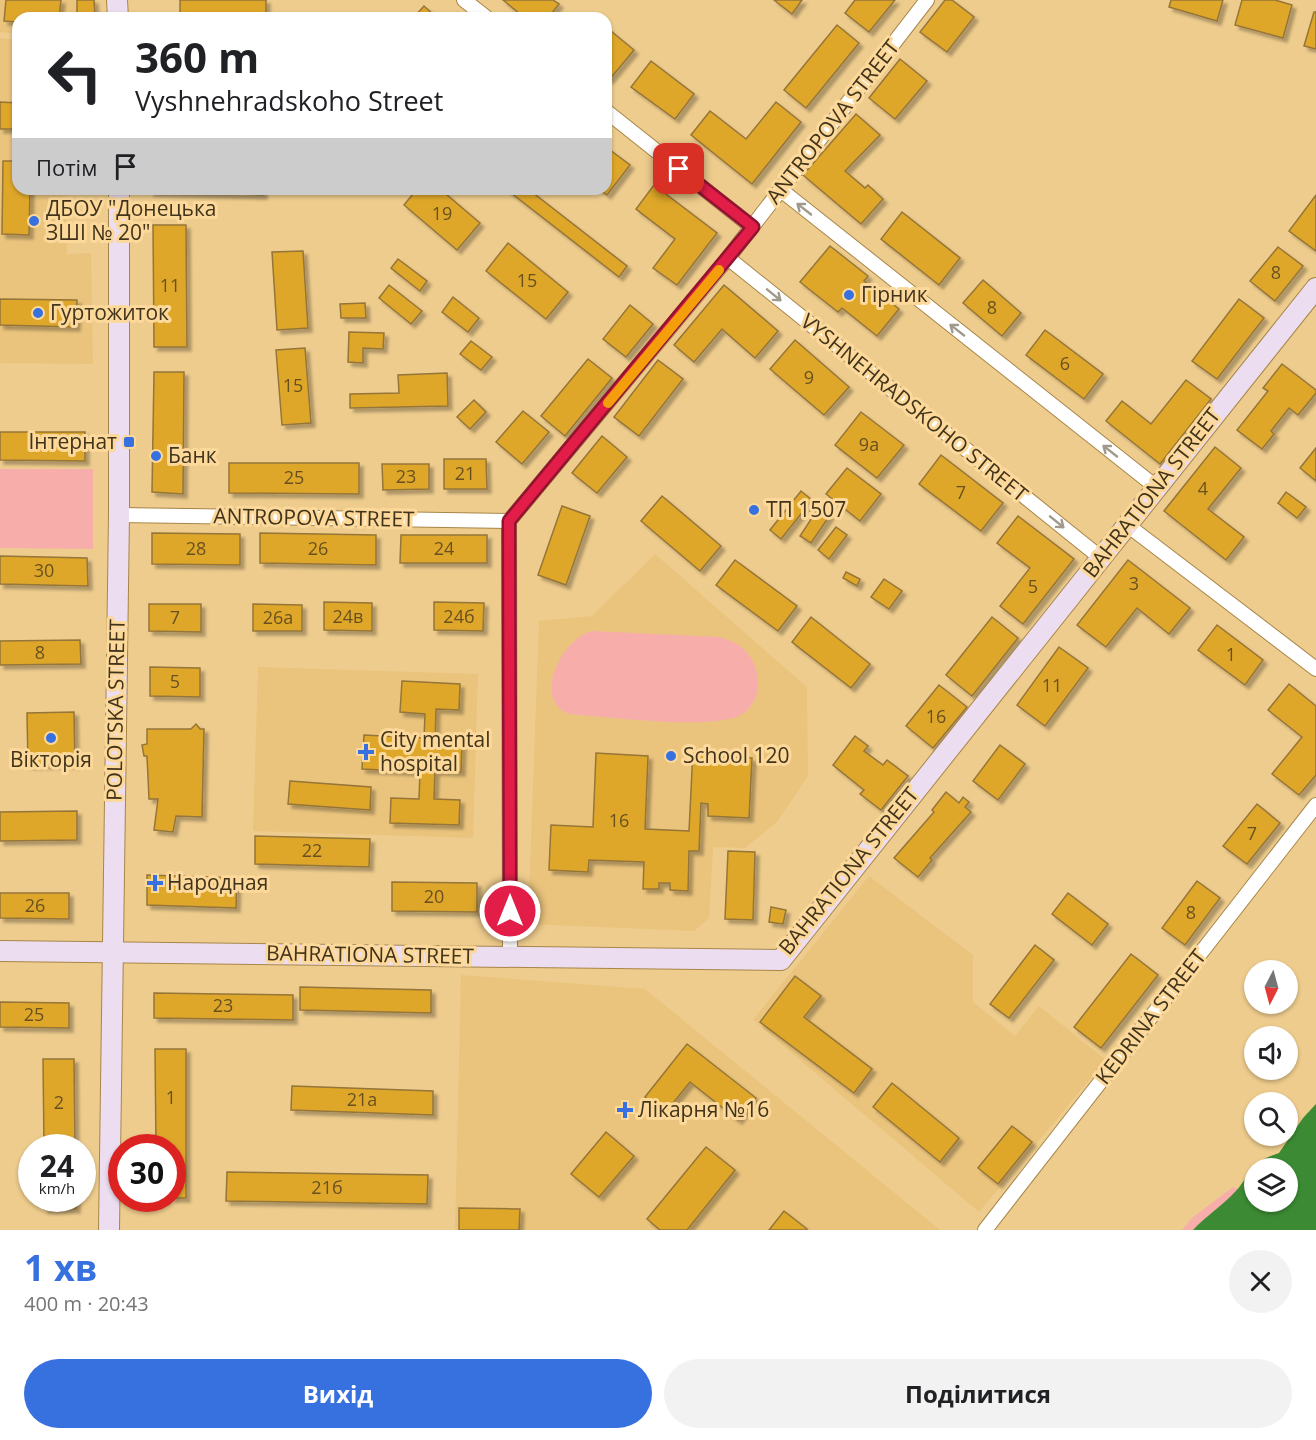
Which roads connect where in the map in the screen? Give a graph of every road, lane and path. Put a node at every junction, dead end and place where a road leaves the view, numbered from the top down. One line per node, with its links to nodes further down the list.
1 (464, 0): 3 (street)
2 (927, 0): 5 (street, ANTROPOVA STREET)
3 (479, 12)
4 (612, 116): 7 (street)
5 (781, 190): 7 (street, ANTROPOVA STREET); 10 (street, one-way to 5)
6 (119, 195): 11 (street, POLOTSKA STREET)
7 (753, 227): 8 (street, ANTROPOVA STREET)
8 (728, 258): 12 (street, ANTROPOVA STREET); 14 (street, VYSHNEHRADSKOHO STREET, one-way to 14)
9 (1316, 288): 10 (street, BAHRATIONA STREET)
10 (1156, 487): 13 (street, BAHRATIONA STREET)
11 (119, 515): 12 (street, ANTROPOVA STREET); 18 (street, POLOTSKA STREET)
12 (509, 521): 19 (street)
13 (1126, 524): 14 (street, BAHRATIONA STREET); 15 (street)
14 (1101, 558): 19 (street, BAHRATIONA STREET)
15 (1316, 669)
16 (1316, 805): 21 (street, KEDRINA STREET)
17 (0, 951): 18 (street, BAHRATIONA STREET)
18 (113, 953): 19 (street, BAHRATIONA STREET); 20 (street, POLOTSKA STREET)
19 (510, 957)
20 (109, 1230)
21 (985, 1230)

